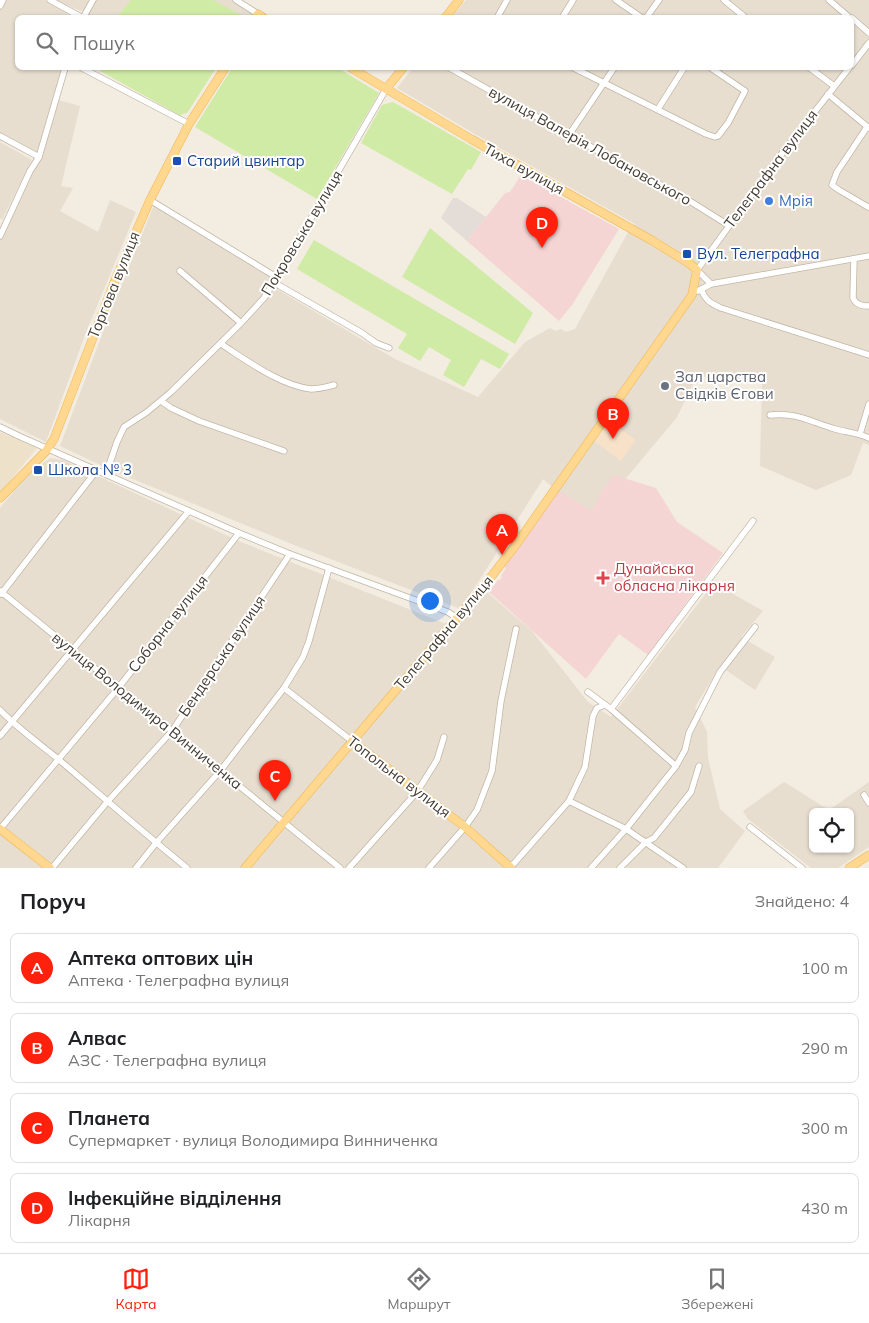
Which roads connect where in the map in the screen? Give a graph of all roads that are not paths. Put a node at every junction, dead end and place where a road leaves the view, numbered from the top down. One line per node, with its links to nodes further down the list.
1 (3, 0): 12 (street)
2 (50, 0): 13 (street)
3 (93, 0): 14 (street)
4 (236, 0): 15 (street)
5 (459, 0): 16 (main road)
6 (507, 0): 17 (street)
7 (573, 0): 18 (street)
8 (616, 0): 19 (street)
9 (658, 0): 20 (street)
10 (724, 0): 21 (street)
11 (829, 0): 22 (street)
12 (0, 6)
13 (78, 15)
14 (85, 15)
15 (258, 15)
16 (447, 15)
17 (499, 15)
18 (564, 15)
19 (638, 15)
20 (648, 15)
21 (742, 15)
22 (847, 15)
23 (854, 20): 24 (street)
24 (869, 33)
25 (869, 42): 26 (street)
26 (854, 61)
27 (64, 70): 48 (street)
28 (86, 70): 44 (street)
29 (225, 70): 44 (main road, Торгова вулиця)
30 (354, 70): 41 (main road, Тиха вулиця)
31 (401, 70): 41 (main road)
32 (454, 70): 47 (street, вулиця Валерія Лобановського)
33 (578, 70): 39 (street)
34 (613, 70): 39 (street)
35 (683, 70): 43 (street)
36 (714, 70): 43 (street)
37 (813, 70): 40 (street)
38 (847, 70): 40 (street, Телеграфна вулиця)
39 (604, 82): 43 (street); 47 (street)
40 (834, 86): 42 (street, Телеграфна вулиця)
41 (386, 89): 56 (main road, Тиха вулиця); 58 (street, Покровська вулиця)
42 (828, 94): 45 (street); 52 (street, Телеграфна вулиця)
43 (658, 109)
44 (189, 124): 49 (main road, Торгова вулиця)
45 (868, 128): 50 (street)
46 (0, 136): 48 (street)
47 (570, 136): 52 (street, вулиця Валерія Лобановського)
48 (39, 157): 51 (street)
49 (150, 200): 58 (street); 74 (main road, Торгова вулиця)
50 (868, 207)
51 (3, 224): 53 (street)
52 (728, 226): 56 (street, Телеграфна вулиця)
53 (0, 236)
54 (869, 256): 55 (street)
55 (854, 259): 59 (street); 62 (street)
56 (697, 270): 59 (street); 61 (main road, Телеграфна вулиця)
57 (180, 271): 63 (street)
58 (274, 282): 63 (street, Покровська вулиця); 65 (street)
59 (711, 284): 60 (street)
60 (701, 289): 61 (street); 66 (street)
61 (692, 295): 85 (main road, Телеграфна вулиця)
62 (869, 306)
63 (241, 323): 64 (street, Покровська вулиця)
64 (221, 344): 67 (street); 68 (street, Покровська вулиця)
65 (389, 348)
66 (869, 355)
67 (334, 385)
68 (162, 401): 75 (street); 77 (street, Покровська вулиця)
69 (869, 404): 72 (street)
70 (770, 415): 72 (street)
71 (0, 427): 74 (street)
72 (860, 434): 73 (street)
73 (869, 438)
74 (48, 448): 76 (street); 78 (main road, Торгова вулиця)
75 (284, 451)
76 (97, 470): 77 (street); 84 (street)
77 (106, 474): 79 (street)
78 (0, 498)
79 (189, 511): 81 (street); 88 (street)
80 (753, 521): 93 (street)
81 (239, 533): 82 (street); 89 (street, Соборна вулиця)
82 (290, 554): 83 (street); 96 (street, Бендерська вулиця)
83 (329, 568): 85 (street); 90 (street)
84 (1, 594): 88 (street, вулиця Володимира Винниченка)
85 (457, 618): 99 (main road, Телеграфна вулиця)
86 (755, 627): 101 (street)
87 (516, 629): 110 (street)
88 (72, 650): 89 (street, вулиця Володимира Винниченка); 95 (street)
89 (119, 688): 96 (street, вулиця Володимира Винниченка); 100 (street, Соборна вулиця)
90 (284, 688): 99 (street, Топольна вулиця); 103 (street)
91 (588, 692): 92 (street)
92 (604, 705): 93 (street); 107 (street)
93 (611, 708): 101 (street)
94 (0, 710): 95 (street)
95 (11, 722): 97 (street); 100 (street)
96 (172, 731): 103 (street, вулиця Володимира Винниченка); 106 (street, Бендерська вулиця)
97 (0, 736)
98 (444, 737): 104 (street)
99 (352, 742): 104 (main road, Топольна вулиця); 109 (main road, Телеграфна вулиця)
100 (59, 760): 106 (street); 112 (street, Соборна вулиця)
101 (676, 766): 113 (street)
102 (699, 766): 114 (street)
103 (221, 770): 109 (street, вулиця Володимира Винниченка); 115 (street)
104 (417, 792): 110 (main road, Топольна вулиця); 122 (street)
105 (864, 795): 108 (street)
106 (108, 801): 115 (street); 117 (street, Бендерська вулиця)
107 (568, 801): 113 (street); 124 (street)
108 (869, 803)
109 (284, 822): 120 (main road, Телеграфна вулиця); 121 (street, вулиця Володимира Винниченка)
110 (464, 827): 123 (street); 124 (main road, Топольна вулиця)
111 (750, 827): 128 (street)
112 (0, 829): 117 (main road)
113 (626, 829): 114 (street); 125 (street)
114 (646, 842): 126 (street); 127 (street)
115 (156, 843): 118 (street); 119 (street)
116 (869, 855): 129 (main road)
117 (51, 868)
118 (136, 868)
119 (187, 868)
120 (245, 868)
121 (340, 868)
122 (349, 868)
123 (430, 868)
124 (511, 868)
125 (591, 868)
126 (620, 868)
127 (683, 868)
128 (802, 868)
129 (850, 868)

